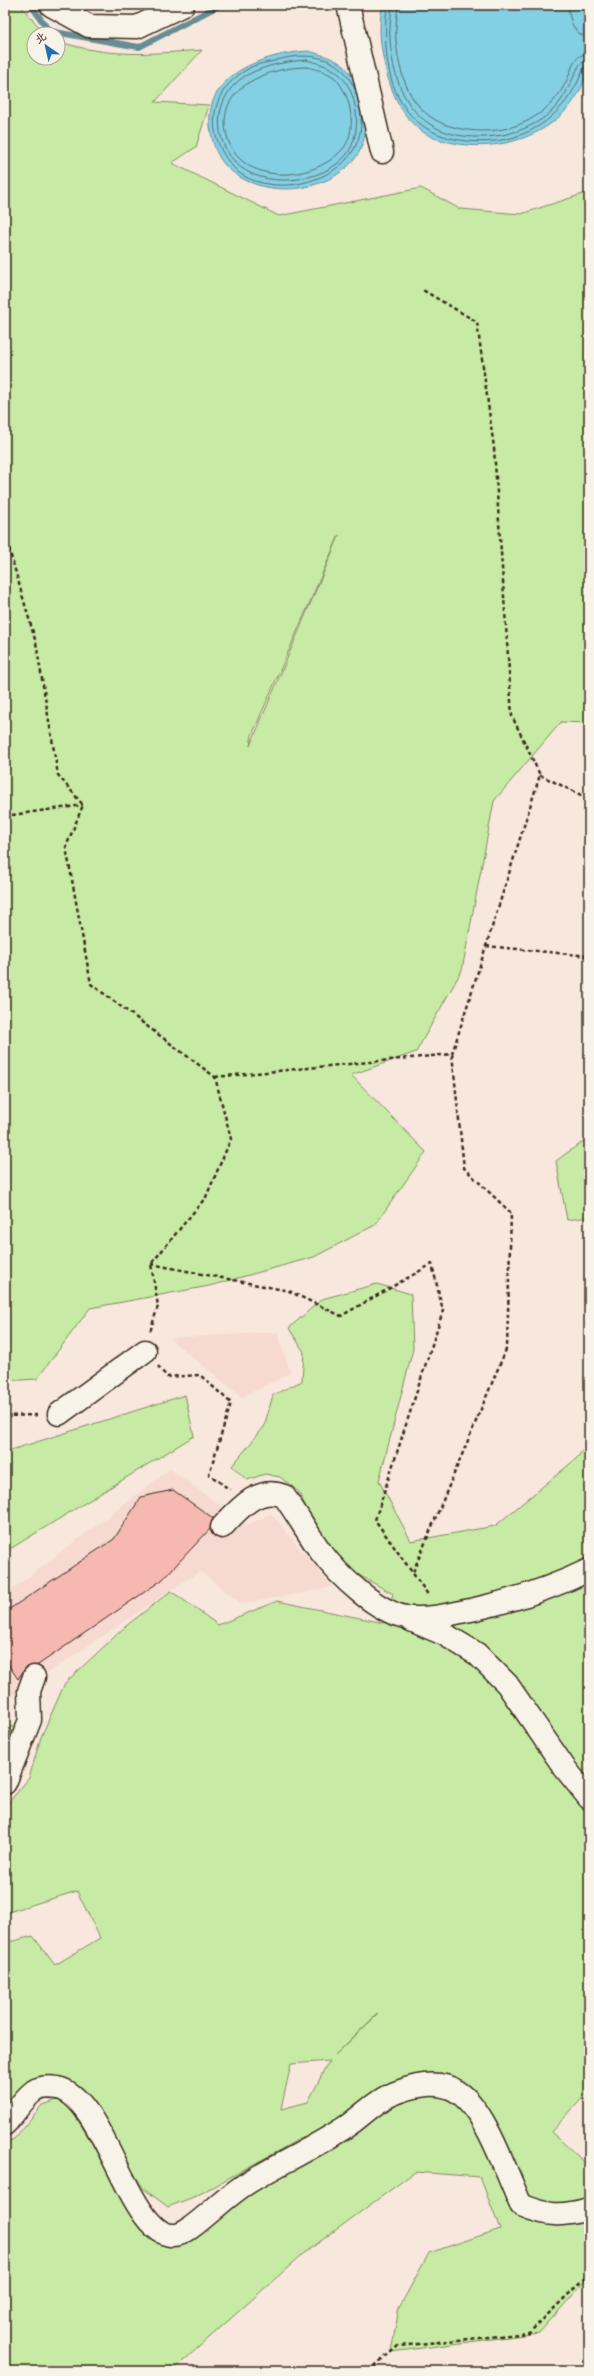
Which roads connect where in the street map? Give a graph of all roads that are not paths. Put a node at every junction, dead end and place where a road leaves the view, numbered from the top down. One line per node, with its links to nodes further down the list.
1 (51, 5): 2 (street)
2 (183, 5)
3 (348, 5): 4 (street)
4 (382, 152)
5 (145, 1351): 6 (street)
6 (59, 1414)
7 (222, 1527): 9 (street)
8 (589, 1570): 9 (street)
9 (406, 1618): 12 (street)
10 (34, 1676): 11 (street)
11 (5, 1783)
12 (589, 1798)
13 (5, 2124): 14 (street)
14 (589, 2209)

